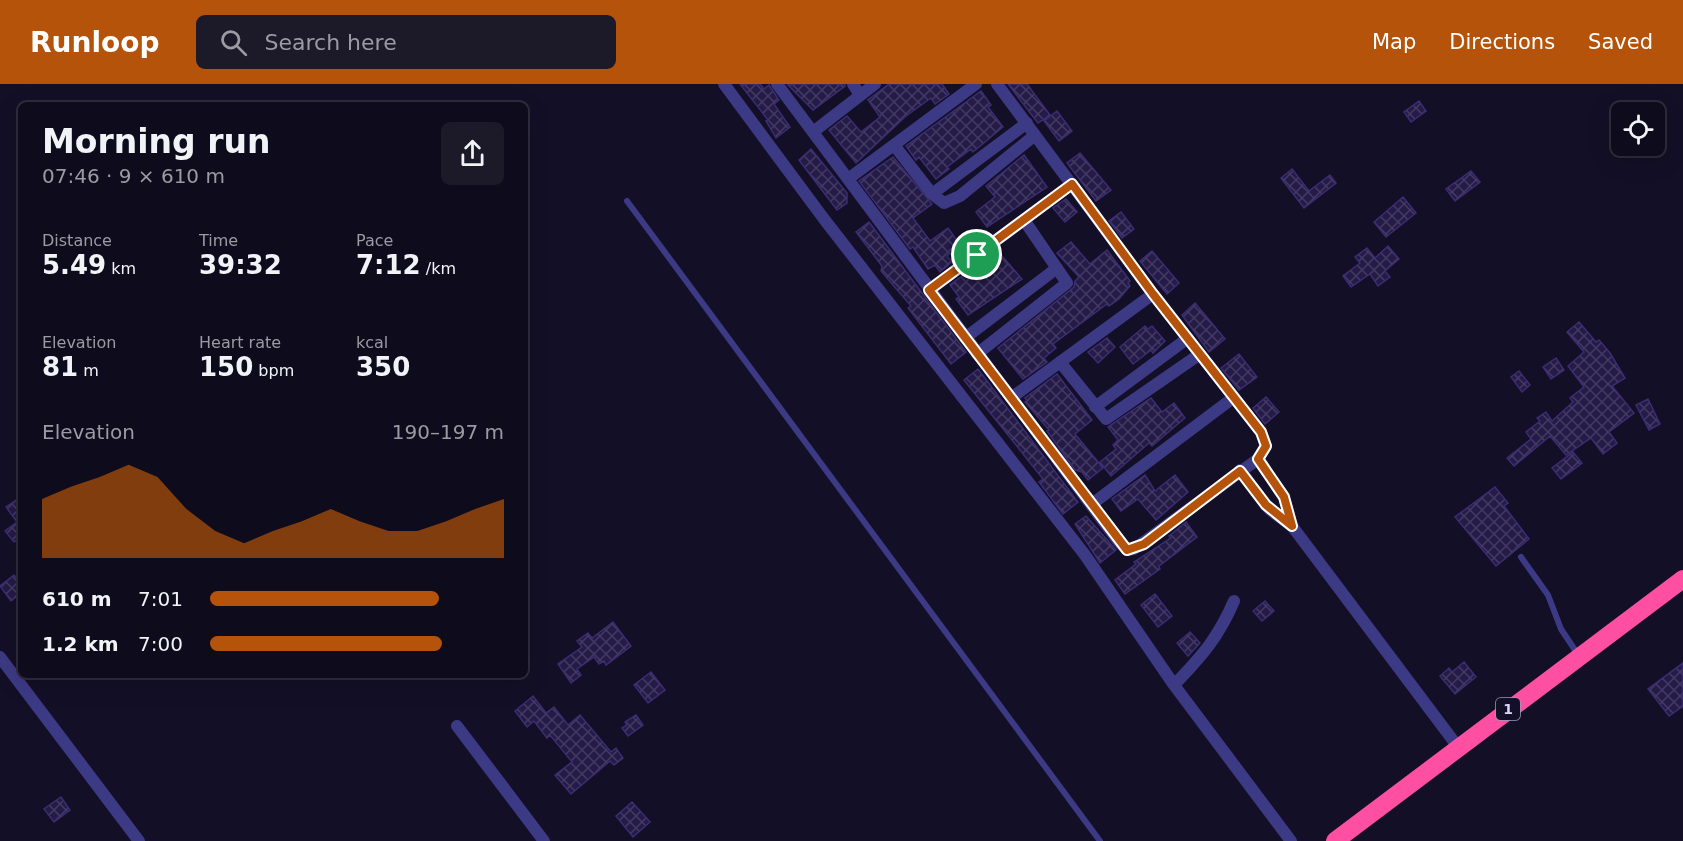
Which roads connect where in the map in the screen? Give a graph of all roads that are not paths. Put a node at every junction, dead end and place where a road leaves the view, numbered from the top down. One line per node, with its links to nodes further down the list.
1 (724, 84): 37 (street)
2 (777, 84): 9 (street)
3 (853, 84): 7 (street)
4 (875, 84): 7 (street)
5 (976, 84): 11 (street)
6 (997, 84): 8 (street)
7 (860, 95): 9 (street)
8 (1027, 123): 10 (street); 14 (street)
9 (813, 132): 12 (street)
10 (1035, 135): 13 (street); 14 (street)
11 (894, 145): 12 (street); 14 (street)
12 (848, 179): 18 (street)
13 (1072, 184): 16 (street); 19 (street)
14 (932, 194)
15 (627, 201): 42 (lane)
16 (1024, 220): 17 (street); 18 (street)
17 (1057, 268): 20 (street); 22 (street)
18 (929, 290): 20 (street)
19 (1153, 294): 21 (street); 24 (street)
20 (965, 338): 22 (street)
21 (1188, 338): 23 (street); 27 (street)
22 (977, 354): 25 (street)
23 (1200, 354): 26 (street); 27 (street)
24 (1060, 362): 25 (street); 27 (street)
25 (1011, 398): 30 (street)
26 (1233, 398): 28 (street); 30 (street)
27 (1095, 407)
28 (1258, 459): 29 (street); 31 (street)
29 (1240, 471): 30 (street); 31 (street)
30 (1092, 504)
31 (1292, 526): 39 (street)
32 (1521, 557): 36 (lane)
33 (1683, 579): 36 (highway, 1)
34 (1233, 601): 37 (street)
35 (0, 657): 40 (street)
36 (1579, 657): 39 (highway, 1)
37 (1173, 684): 43 (street)
38 (457, 726): 41 (street)
39 (1458, 747): 44 (highway, 1)
40 (139, 841)
41 (544, 841)
42 (1100, 841)
43 (1291, 841)
44 (1335, 841)

